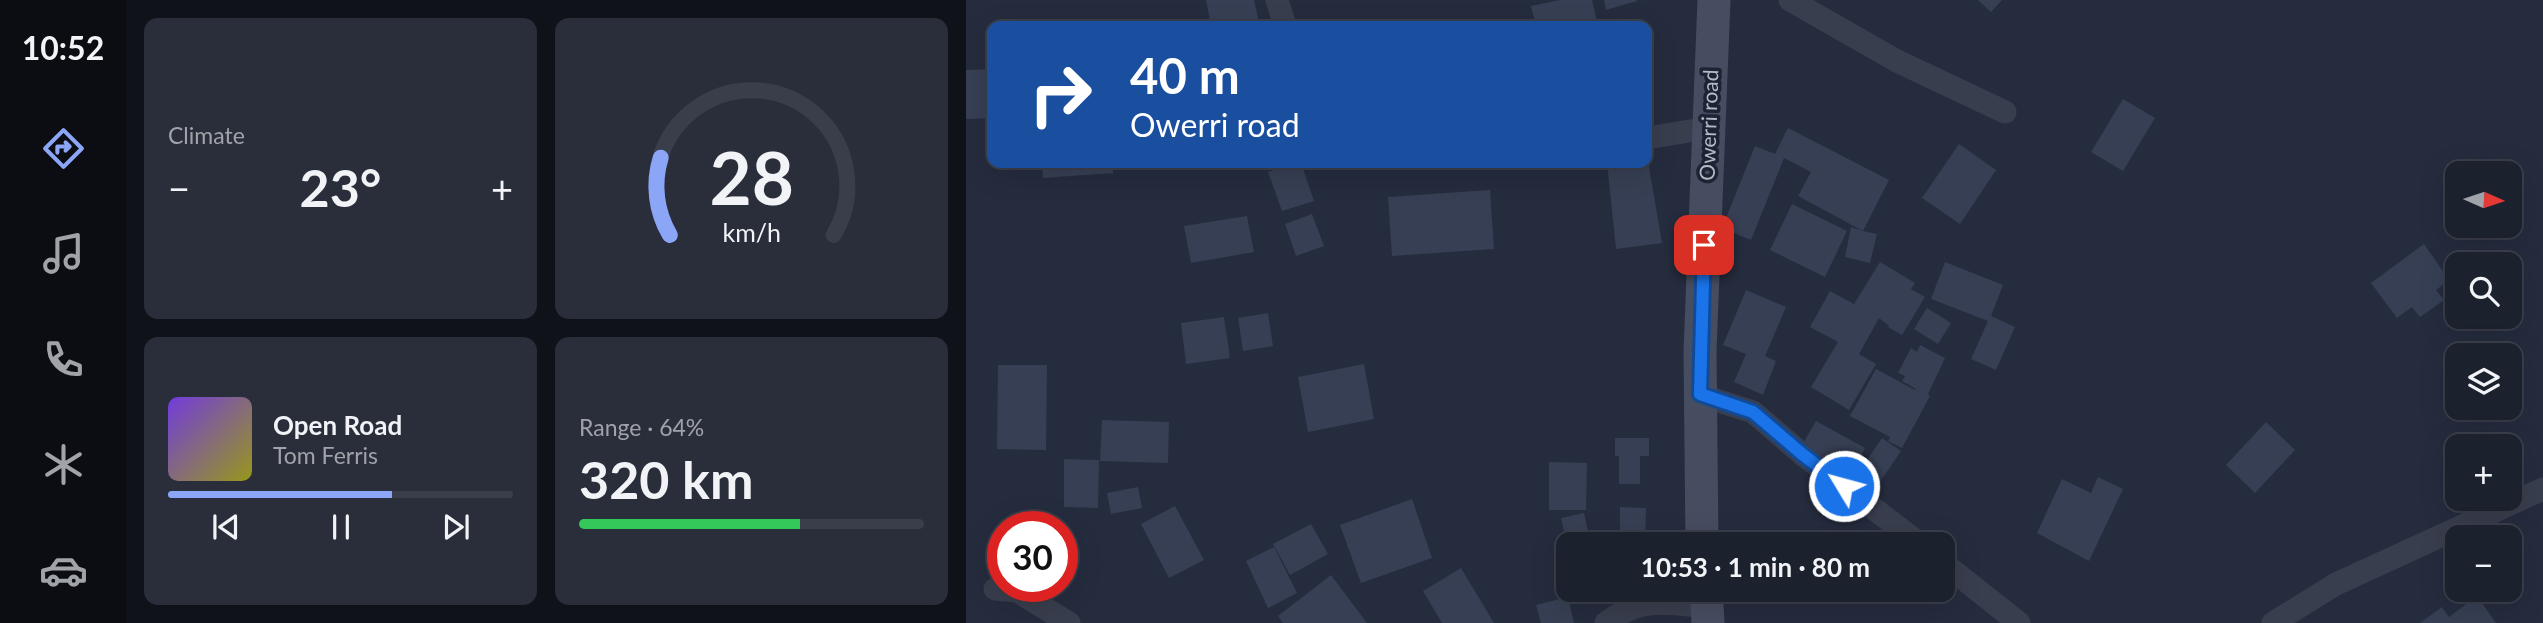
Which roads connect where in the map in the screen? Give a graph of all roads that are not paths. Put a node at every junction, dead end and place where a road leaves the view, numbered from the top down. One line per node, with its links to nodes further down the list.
1 (1277, 0): 4 (street)
2 (1714, 0): 6 (main road, Owerri road)
3 (1790, 0): 5 (street)
4 (1283, 21)
5 (2005, 112)
6 (1708, 128): 7 (street); 8 (main road, Owerri road)
7 (1652, 137)
8 (1700, 394): 10 (main road, Owerri road); 11 (street)
9 (2543, 489): 18 (street)
10 (1702, 532)
11 (1904, 532)
12 (1955, 572): 17 (street)
13 (1034, 602): 15 (street)
14 (1707, 607): 16 (street)
15 (1069, 623)
16 (1606, 623)
17 (2019, 623)
18 (2273, 623)

